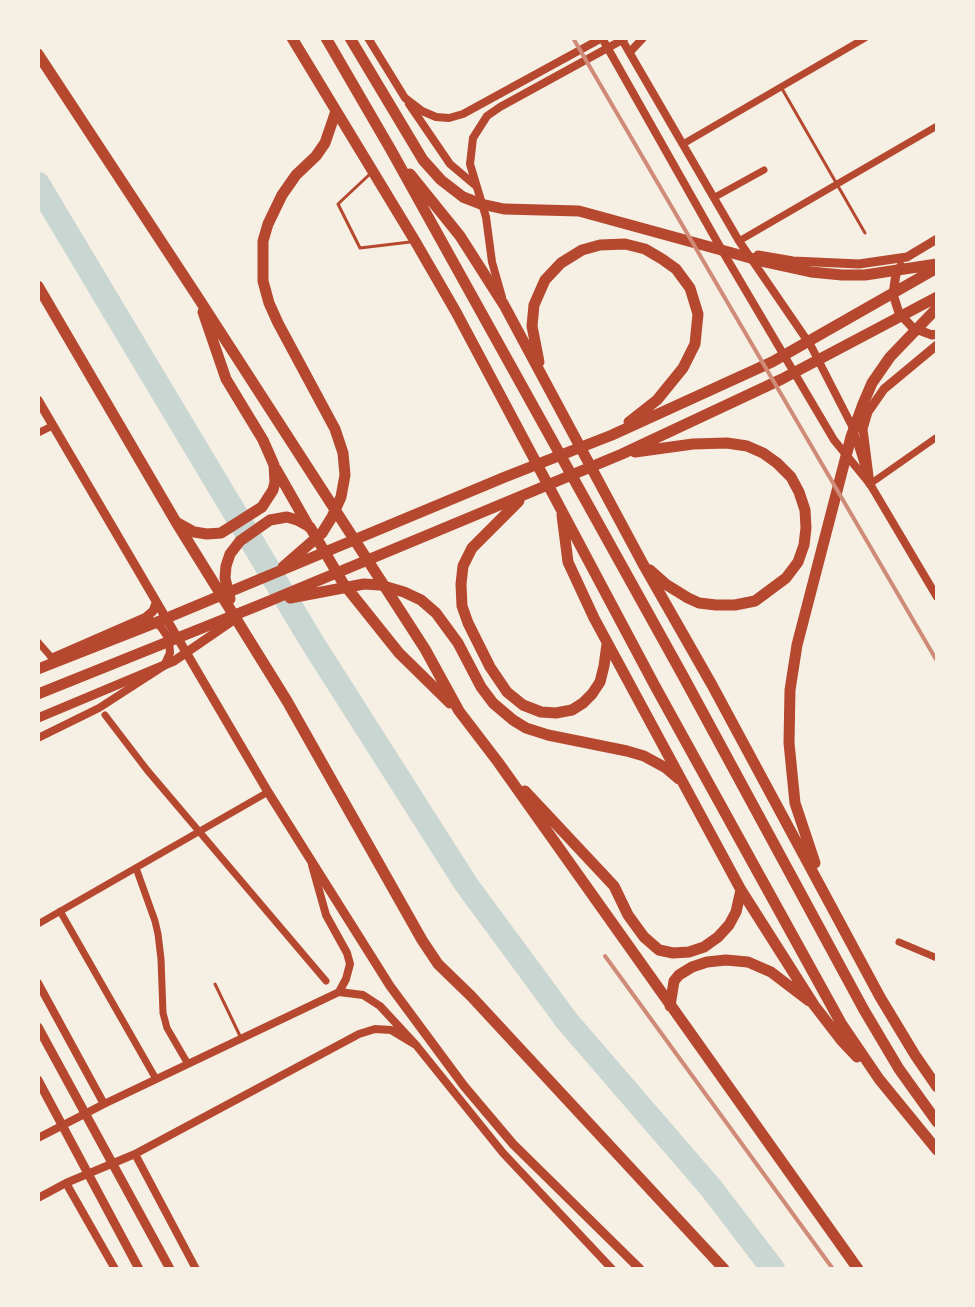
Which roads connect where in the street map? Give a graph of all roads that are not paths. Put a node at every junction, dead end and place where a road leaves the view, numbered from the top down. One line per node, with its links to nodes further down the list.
1 (292, 38): 12 (main road)
2 (326, 38): 15 (main road)
3 (350, 38): 28 (main road)
4 (368, 38): 11 (street)
5 (602, 38): 11 (street); 16 (street)
6 (643, 38): 8 (street)
7 (865, 38): 10 (street)
8 (626, 44): 14 (street); 20 (street)
9 (38, 54): 30 (main road)
10 (781, 87): 14 (street); 19 (lane)
11 (405, 98): 20 (street)
12 (336, 111): 18 (main road); 50 (main road)
13 (937, 126): 19 (street)
14 (686, 148): 16 (street); 21 (street)
15 (391, 150): 32 (main road); 94 (main road)
16 (673, 161): 44 (street)
17 (764, 170): 21 (street)
18 (373, 171): 24 (main road); 24 (lane)
19 (837, 184): 22 (lane); 25 (street)
20 (476, 187): 32 (street)
21 (715, 197): 25 (street)
22 (865, 233)
23 (937, 239): 27 (main road)
24 (415, 241): 46 (main road)
25 (739, 241): 26 (street)
26 (749, 254): 27 (main road); 44 (street)
27 (907, 257): 34 (main road)
28 (937, 266): 40 (main road)
29 (38, 286): 47 (main road)
30 (197, 296): 43 (main road); 63 (main road)
31 (937, 297): 42 (main road)
32 (504, 305): 36 (main road)
33 (937, 308): 74 (main road)
34 (937, 334)
35 (937, 345): 44 (main road)
36 (541, 375): 40 (main road); 49 (main road)
37 (38, 400): 38 (main road)
38 (52, 426): 39 (street); 52 (main road)
39 (38, 433)
40 (612, 435): 50 (main road)
41 (937, 437): 44 (street)
42 (622, 454): 45 (main road); 49 (main road)
43 (274, 465): 47 (main road); 48 (main road)
44 (870, 484): 51 (street)
45 (525, 496): 53 (main road); 59 (main road)
46 (561, 510): 59 (main road); 90 (main road)
47 (176, 522): 57 (main road)
48 (310, 527): 57 (main road); 63 (main road)
49 (643, 564): 74 (main road)
50 (275, 573): 61 (main road)
51 (936, 593)
52 (156, 603): 54 (main road); 55 (main road)
53 (256, 606): 62 (main road); 65 (main road); 68 (main road)
54 (146, 617): 55 (main road); 56 (main road)
55 (165, 618): 69 (main road)
56 (135, 620): 60 (main road); 66 (street)
57 (238, 624): 107 (main road)
58 (38, 642): 60 (street)
59 (607, 644): 68 (main road)
60 (52, 658): 61 (main road)
61 (38, 666)
62 (38, 694)
63 (459, 711): 67 (main road)
64 (105, 715): 70 (street)
65 (38, 718)
66 (38, 738)
67 (498, 762): 73 (main road); 84 (main road)
68 (685, 784): 73 (main road)
69 (268, 792): 70 (street); 71 (main road)
70 (199, 832): 72 (street); 79 (street)
71 (311, 862): 82 (street); 106 (main road)
72 (136, 868): 75 (street); 88 (street)
73 (741, 890): 83 (main road)
74 (825, 894): 92 (main road)
75 (60, 911): 76 (street); 89 (street)
76 (38, 924)
77 (899, 942): 78 (street)
78 (937, 957)
79 (326, 981)
80 (38, 983): 93 (street)
81 (215, 984): 86 (lane)
82 (337, 993): 86 (street); 87 (street)
83 (814, 1005): 84 (main road); 90 (main road)
84 (670, 1007): 108 (main road)
85 (38, 1027): 103 (main road)
86 (241, 1039): 88 (street)
87 (416, 1045): 98 (street); 105 (street)
88 (188, 1064): 89 (street)
89 (156, 1079): 93 (street)
90 (879, 1079): 97 (main road)
91 (38, 1080): 102 (main road)
92 (937, 1087)
93 (104, 1104): 96 (street)
94 (937, 1122)
95 (38, 1125): 96 (street)
96 (41, 1137)
97 (937, 1150)
98 (135, 1154): 99 (street); 104 (street)
99 (66, 1183): 100 (street); 101 (street)
100 (38, 1198)
101 (115, 1269)
102 (139, 1269)
103 (170, 1269)
104 (196, 1269)
105 (612, 1269)
106 (640, 1269)
107 (724, 1269)
108 (858, 1269)

